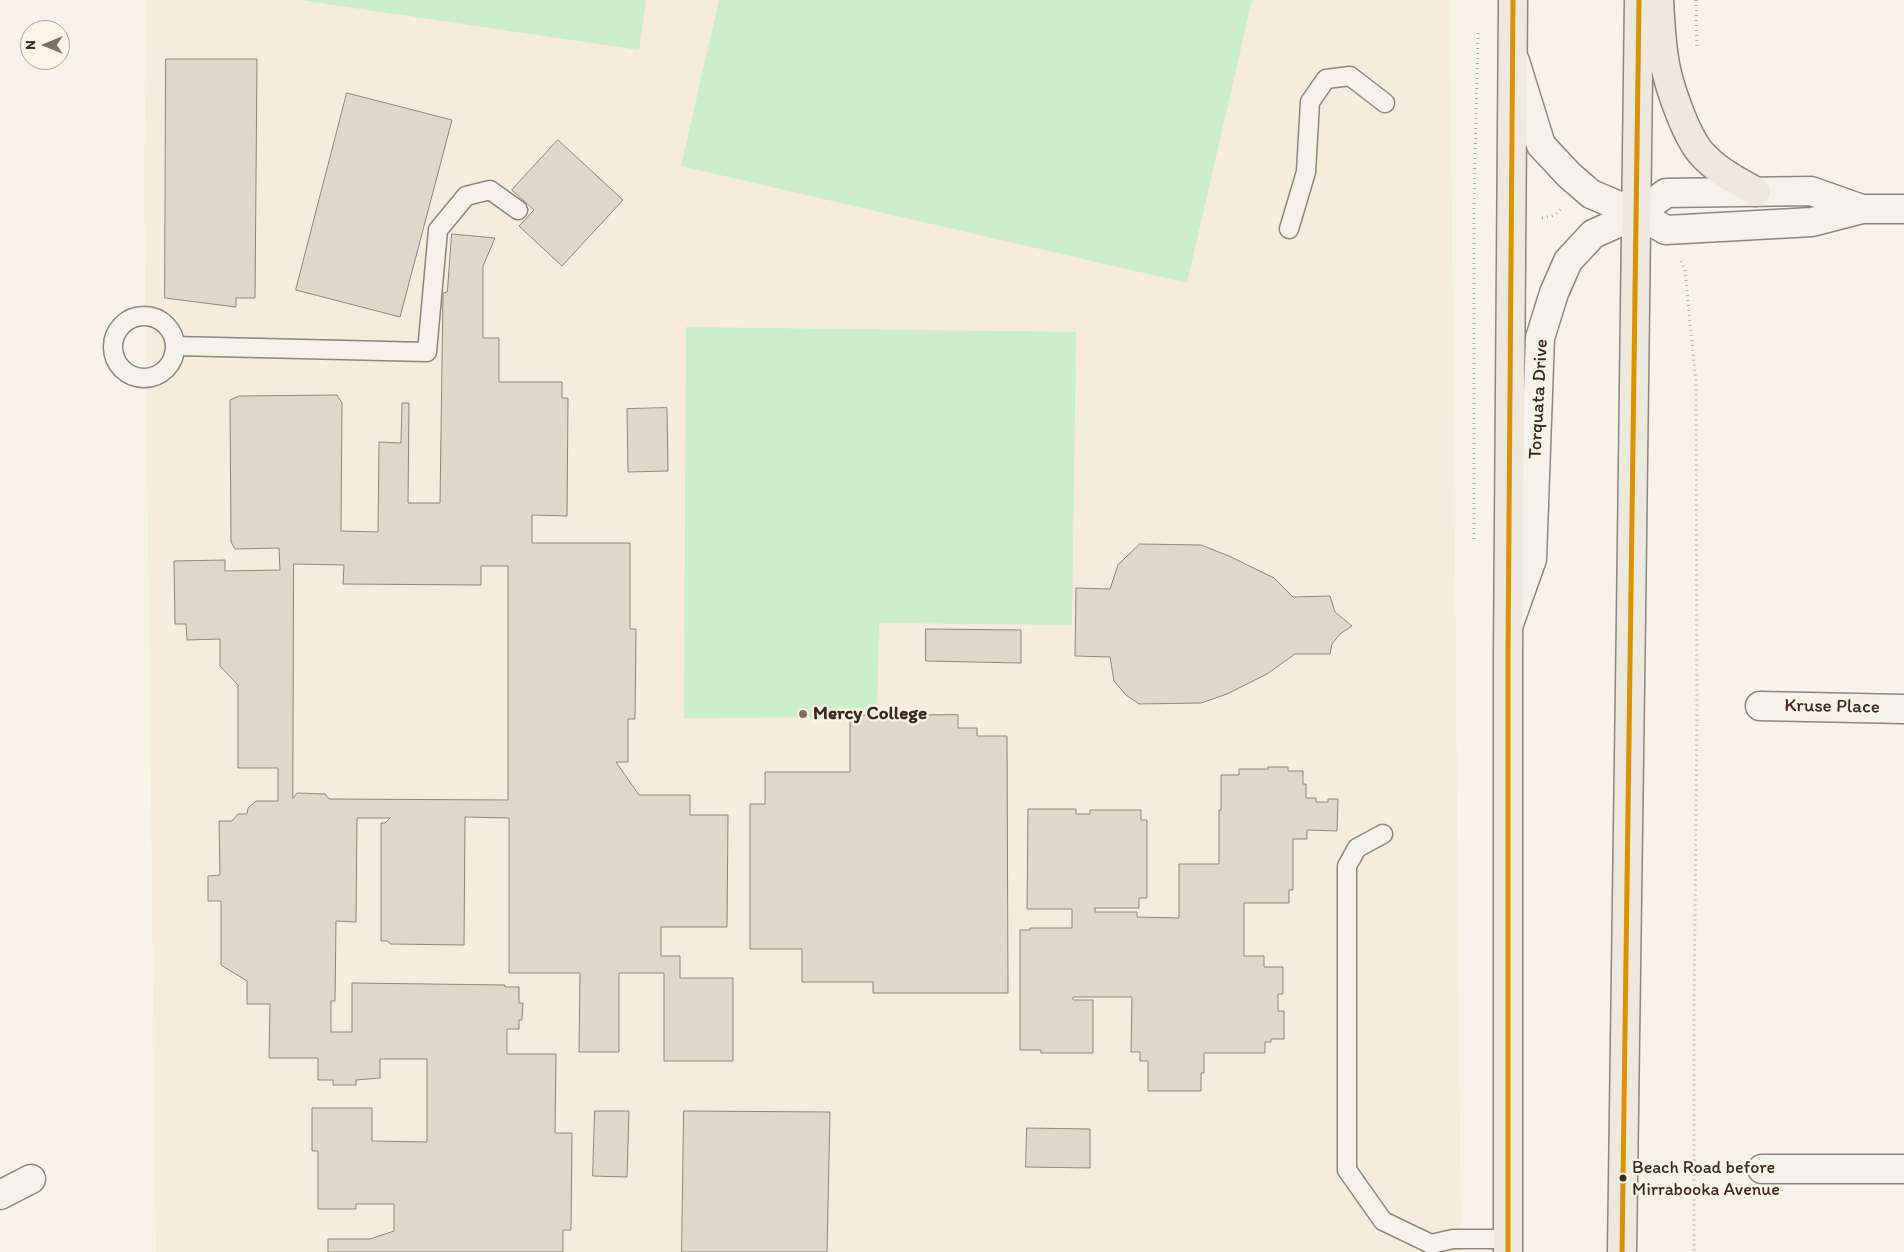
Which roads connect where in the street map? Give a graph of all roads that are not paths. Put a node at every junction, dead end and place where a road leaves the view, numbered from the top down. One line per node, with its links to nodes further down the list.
1 (1513, 0): 4 (main road)
2 (1639, 0): 10 (main road)
3 (1659, 0): 6 (main road)
4 (1513, 56): 10 (street, Torquata Drive); 13 (main road)
5 (1385, 103): 11 (lane)
6 (1756, 192): 7 (street, Torquata Drive); 10 (street, Torquata Drive)
7 (1862, 209): 8 (street, Torquata Drive); 10 (street, Torquata Drive)
8 (1904, 209)
9 (518, 210): 12 (lane)
10 (1638, 214): 13 (street, Torquata Drive); 22 (main road)
11 (1289, 229)
12 (175, 346)
13 (1508, 624): 21 (main road)
14 (1760, 706): 15 (street, Kruse Place)
15 (1904, 709)
16 (1383, 834): 21 (lane)
17 (1762, 1169): 18 (street)
18 (1904, 1169)
19 (31, 1179): 20 (street)
20 (0, 1194)
21 (1508, 1246)
22 (1622, 1252)

